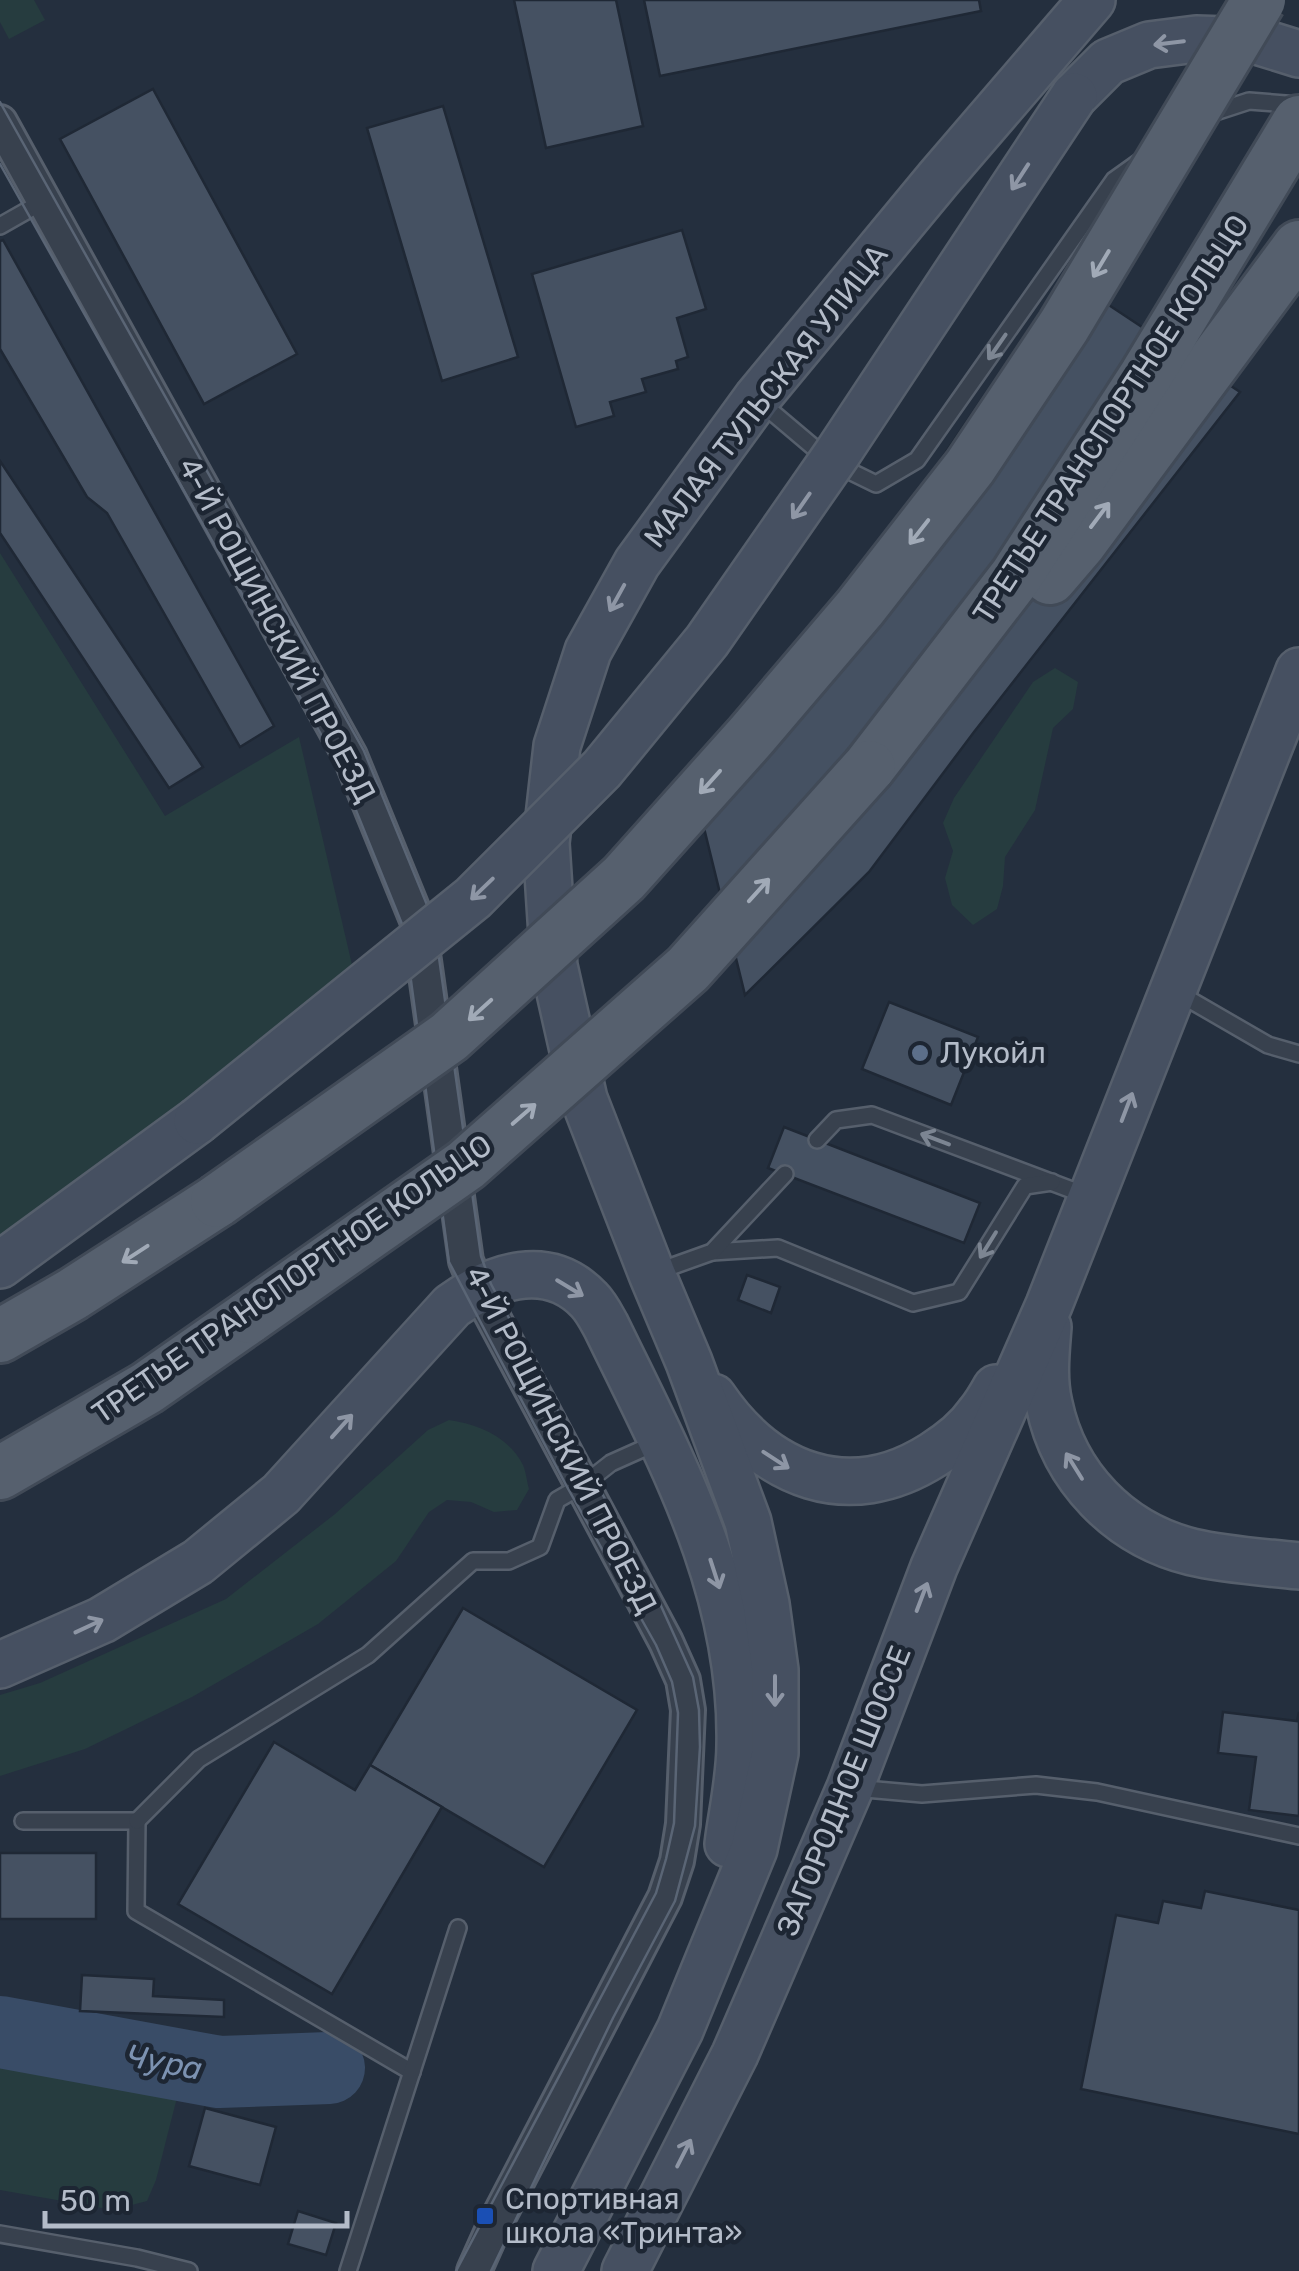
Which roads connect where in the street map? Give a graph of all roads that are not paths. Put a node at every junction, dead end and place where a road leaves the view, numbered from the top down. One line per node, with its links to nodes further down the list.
1 (1092, 0): 10 (main road, МАЛАЯ ТУЛЬСКАЯ УЛИЦА)
2 (1260, 0): 23 (main road, one-way to 23, bridge)
3 (1299, 54): 19 (main road, one-way to 19, bridge)
4 (1299, 104): 10 (lane, one-way to 10)
5 (0, 122): 7 (street, 4-Й РОЩИНСКИЙ ПРОЕЗД)
6 (1299, 122): 12 (main road, ТРЕТЬЕ ТРАНСПОРТНОЕ КОЛЬЦО)
7 (45, 200): 8 (lane); 21 (street, 4-Й РОЩИНСКИЙ ПРОЕЗД)
8 (0, 226)
9 (1299, 247): 12 (main road, one-way to 9)
10 (756, 398): 20 (main road, МАЛАЯ ТУЛЬСКАЯ УЛИЦА, one-way to 20)
11 (1299, 671): 13 (main road)
12 (870, 768): 26 (main road, ТРЕТЬЕ ТРАНСПОРТНОЕ КОЛЬЦО, one-way to 12, bridge)
13 (1172, 990): 14 (lane); 17 (main road, one-way to 13)
14 (1299, 1054)
15 (817, 1140): 17 (lane, one-way to 15)
16 (785, 1174): 18 (lane)
17 (1072, 1190): 18 (lane, one-way to 18); 22 (main road)
18 (712, 1252): 20 (lane)
19 (0, 1265)
20 (652, 1274): 24 (main road, МАЛАЯ ТУЛЬСКАЯ УЛИЦА)
21 (478, 1289): 25 (main road, one-way to 25); 27 (street, 4-Й РОЩИНСКИЙ ПРОЕЗД); 29 (main road, one-way to 21)
22 (1049, 1305): 24 (main road, one-way to 22); 28 (main road, one-way to 22); 30 (main road, ЗАГОРОДНОЕ ШОССЕ, one-way to 22)
23 (0, 1336)
24 (689, 1362): 35 (main road, ЗАГОРОДНОЕ ШОССЕ, one-way to 35)
25 (662, 1441): 27 (lane); 35 (main road, one-way to 35)
26 (0, 1473)
27 (583, 1485): 32 (lane); 40 (street, 4-Й РОЩИНСКИЙ ПРОЕЗД)
28 (1299, 1566)
29 (0, 1665)
30 (850, 1788): 33 (lane); 42 (main road, ЗАГОРОДНОЕ ШОССЕ, one-way to 30)
31 (23, 1821): 32 (lane)
32 (137, 1822): 36 (lane)
33 (1299, 1836)
34 (458, 1928): 36 (lane)
35 (695, 1996): 41 (main road, ЗАГОРОДНОЕ ШОССЕ)
36 (412, 2072): 39 (lane)
37 (0, 2234): 38 (lane)
38 (189, 2271)
39 (348, 2271)
40 (474, 2271)
41 (556, 2271)
42 (624, 2271)

